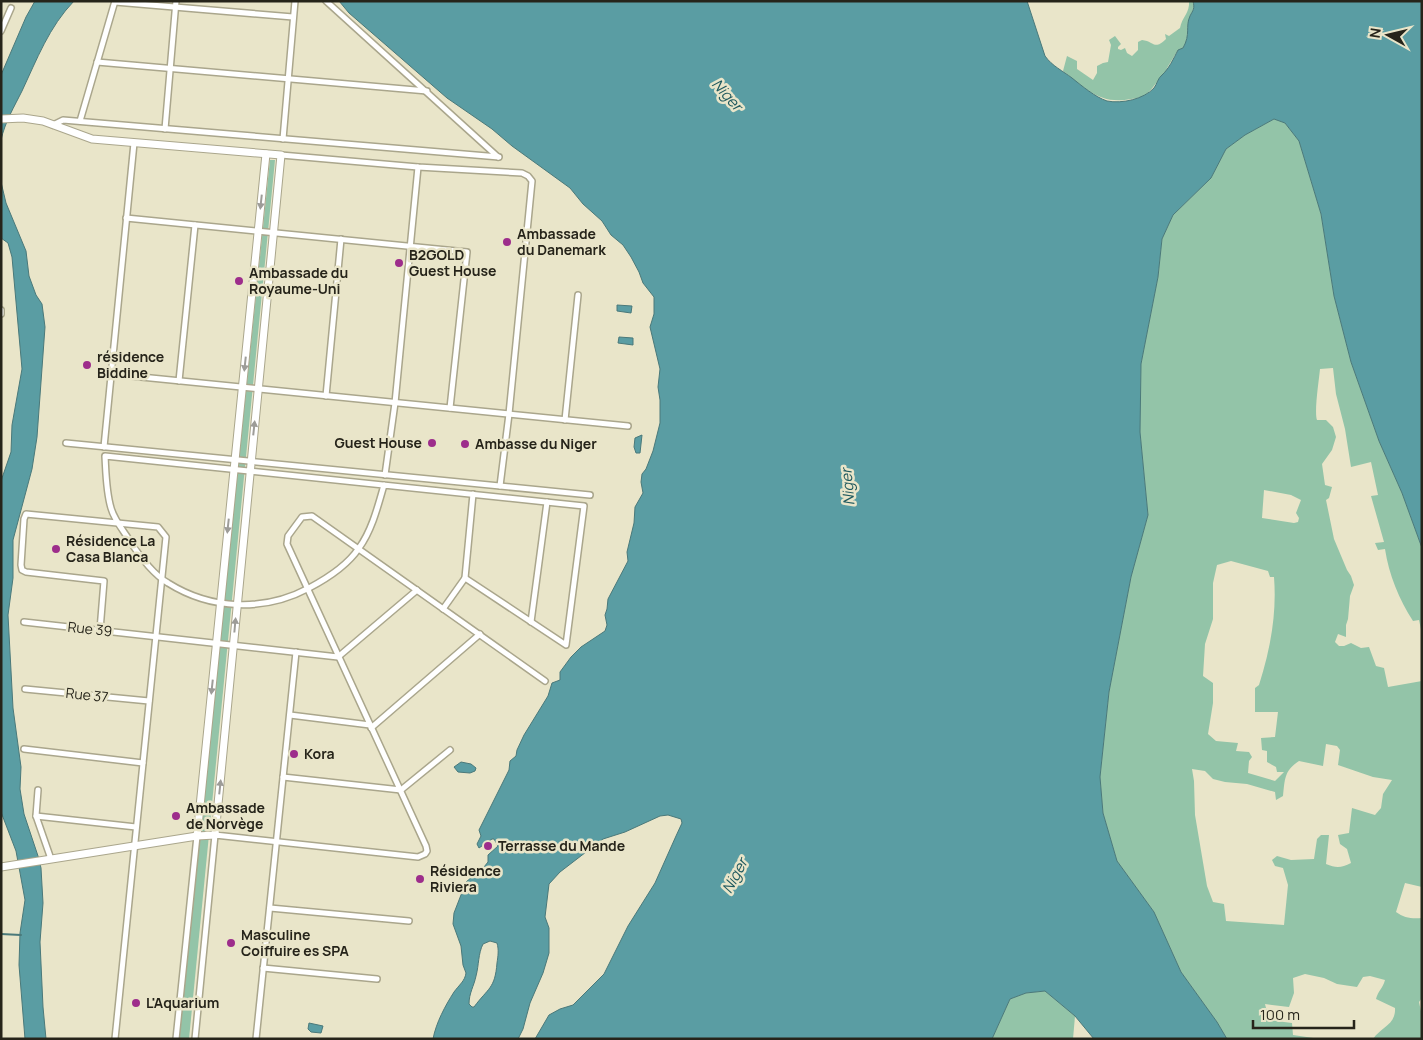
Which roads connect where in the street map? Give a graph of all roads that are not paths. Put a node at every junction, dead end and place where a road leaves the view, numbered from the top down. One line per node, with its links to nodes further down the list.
1 (115, 1): 4 (street); 8 (street)
2 (295, 1): 6 (street)
3 (326, 1): 11 (street)
4 (176, 4): 6 (street); 9 (street)
5 (11, 8): 7 (street)
6 (293, 17): 10 (street)
7 (1, 31)
8 (97, 62): 9 (street); 13 (street)
9 (170, 69): 10 (street); 15 (street)
10 (288, 79): 11 (street); 16 (street)
11 (427, 91): 16 (street)
12 (1, 119): 14 (street)
13 (80, 121): 14 (street); 15 (street)
14 (54, 125): 17 (street)
15 (165, 128): 16 (street)
16 (283, 139)
17 (134, 142): 18 (street); 21 (street)
18 (266, 154): 19 (street); 23 (street, one-way to 23)
19 (281, 155): 20 (street); 24 (street)
20 (418, 167): 26 (street); 35 (street)
21 (126, 218): 22 (street); 28 (street)
22 (195, 225): 23 (street); 29 (street)
23 (258, 231): 24 (street); 30 (street, one-way to 30)
24 (274, 233): 25 (street); 31 (street)
25 (341, 239): 26 (street); 32 (street)
26 (410, 246): 33 (street); 34 (street)
27 (578, 295): 36 (street)
28 (111, 374): 29 (street); 39 (street)
29 (179, 381): 30 (street)
30 (242, 387): 31 (street); 40 (street)
31 (258, 389): 32 (street); 41 (street, one-way to 31)
32 (326, 396): 33 (street)
33 (395, 403): 34 (street); 44 (street)
34 (450, 408): 35 (street)
35 (509, 414): 36 (street); 46 (street)
36 (565, 420): 37 (street)
37 (628, 426)
38 (66, 443): 39 (street)
39 (104, 447): 40 (street)
40 (235, 460): 41 (street); 42 (street)
41 (251, 461): 43 (street); 44 (street)
42 (234, 469): 43 (street); 50 (street); 56 (street, one-way to 56)
43 (250, 471): 45 (street); 57 (street)
44 (385, 475): 46 (street)
45 (384, 485): 47 (street); 51 (street)
46 (500, 486): 48 (street)
47 (474, 494): 49 (street); 53 (street)
48 (590, 495)
49 (547, 502): 60 (street); 60 (street)
50 (118, 523): 52 (street); 52 (street); 61 (street)
51 (359, 549): 54 (street); 54 (street); 55 (street)
52 (162, 578): 56 (street); 63 (street)
53 (464, 578): 58 (street); 60 (street)
54 (307, 589): 57 (street); 67 (street)
55 (417, 590): 58 (street); 67 (street)
56 (220, 604): 57 (street); 64 (street)
57 (237, 606): 65 (street, one-way to 57)
58 (443, 609): 62 (street)
59 (24, 622): 61 (street, Rue 39)
60 (531, 622)
61 (100, 630): 63 (street, Rue 39)
62 (480, 634): 68 (street); 72 (street)
63 (156, 637): 64 (street, Rue 39); 70 (street)
64 (216, 643): 65 (street, Rue 39); 82 (street, one-way to 82)
65 (233, 645): 66 (street, Rue 39); 81 (street, one-way to 65)
66 (296, 652): 67 (street, Rue 39); 71 (street)
67 (338, 656): 72 (street)
68 (545, 681)
69 (25, 689): 70 (street, Rue 37)
70 (149, 701): 75 (street)
71 (290, 716): 72 (street); 76 (street)
72 (371, 727): 78 (street)
73 (24, 749): 75 (street)
74 (450, 750): 78 (street)
75 (143, 763): 80 (street)
76 (283, 777): 78 (street); 83 (street)
77 (38, 790): 79 (street)
78 (401, 790): 83 (street)
79 (36, 816): 80 (street); 85 (street)
80 (136, 827): 84 (street)
81 (215, 835): 82 (street); 83 (street); 93 (street)
82 (197, 836): 84 (street); 92 (street)
83 (276, 842): 87 (street)
84 (134, 846): 85 (street); 91 (street)
85 (52, 859): 86 (street)
86 (2, 867)
87 (270, 908): 88 (street); 89 (street)
88 (409, 921)
89 (263, 968): 90 (street); 94 (street)
90 (377, 979)
91 (115, 1039)
92 (176, 1039)
93 (195, 1039)
94 (256, 1039)

